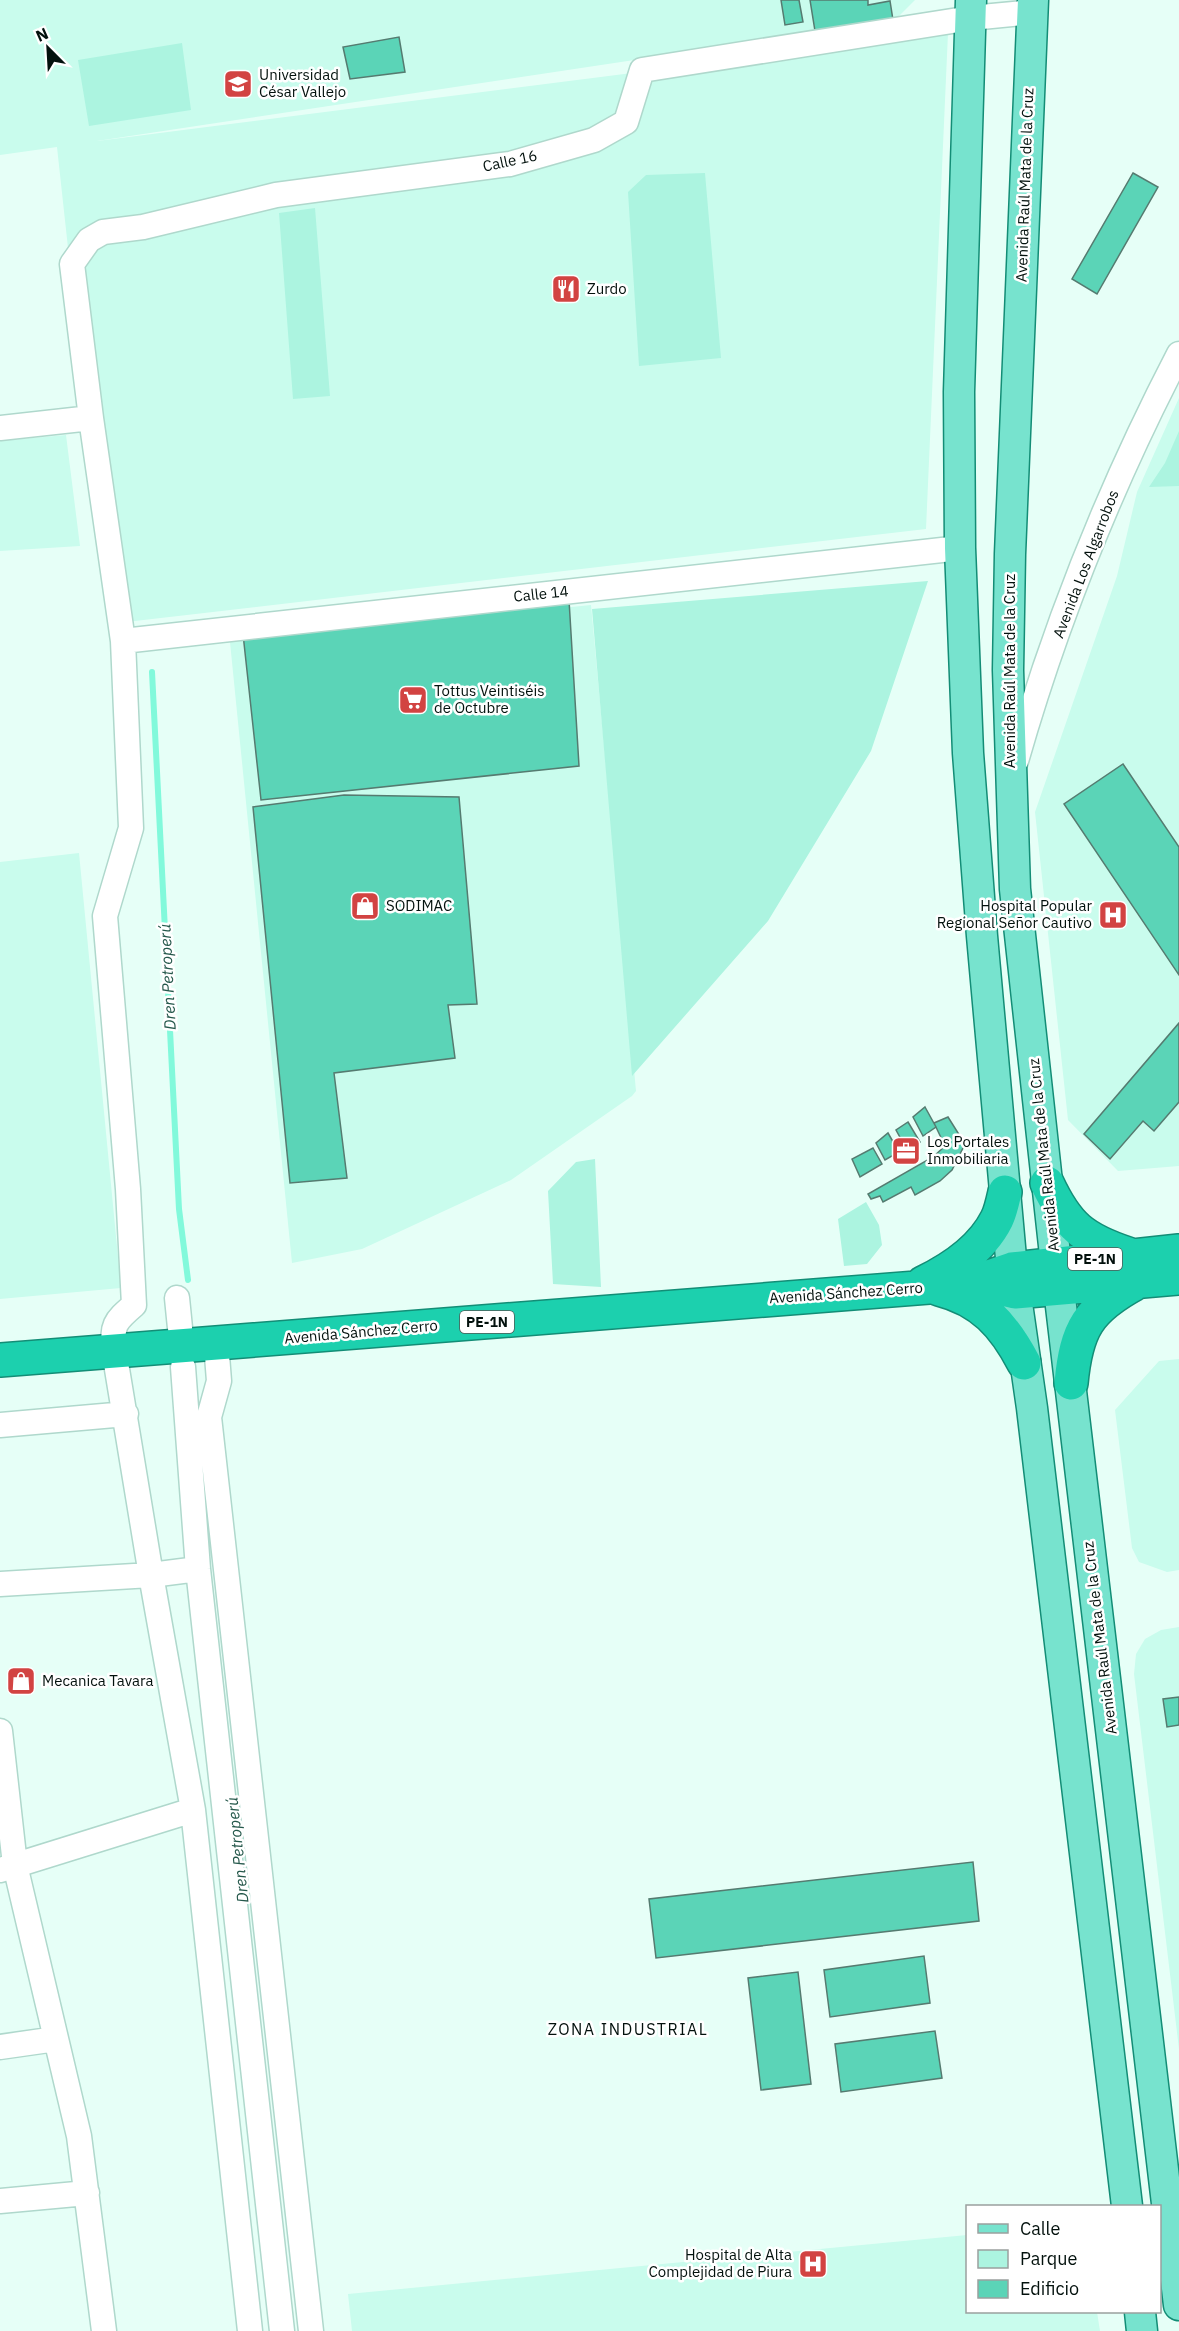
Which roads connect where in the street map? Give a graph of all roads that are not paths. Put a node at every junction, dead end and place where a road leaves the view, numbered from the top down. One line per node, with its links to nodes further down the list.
1 (1033, 6): 2 (street); 8 (main road, Avenida Raúl Mata de la Cruz)
2 (971, 9): 4 (street, Calle 16); 6 (main road)
3 (1179, 354): 8 (street, Avenida Los Algarrobos)
4 (91, 418): 5 (street); 7 (street)
5 (0, 428)
6 (960, 548): 7 (street, Calle 14); 9 (main road)
7 (123, 641): 22 (street)
8 (1011, 780): 10 (main road, Avenida Raúl Mata de la Cruz)
9 (987, 994): 10 (main road); 12 (main road)
10 (1030, 1027): 11 (main road, Avenida Raúl Mata de la Cruz)
11 (1047, 1183): 14 (highway); 15 (main road, Avenida Raúl Mata de la Cruz)
12 (1005, 1192): 17 (main road); 18 (highway)
13 (1179, 1251): 14 (highway, Avenida Sánchez Cerro / PE-1N)
14 (1134, 1268): 15 (highway, Avenida Sánchez Cerro / PE-1N); 16 (highway, Avenida Sánchez Cerro / PE-1N); 26 (highway)
15 (1058, 1276): 17 (highway, Avenida Sánchez Cerro / PE-1N); 26 (main road, Avenida Raúl Mata de la Cruz)
16 (1179, 1278)
17 (1014, 1280): 18 (highway, Avenida Sánchez Cerro / PE-1N); 24 (main road)
18 (921, 1287): 21 (highway, Avenida Sánchez Cerro / PE-1N); 24 (highway)
19 (177, 1298): 20 (street)
20 (180, 1328)
21 (216, 1343): 22 (highway, Avenida Sánchez Cerro / PE-1N); 45 (street)
22 (114, 1351): 23 (highway, Avenida Sánchez Cerro / PE-1N); 27 (street)
23 (0, 1360)
24 (1024, 1363): 39 (main road)
25 (183, 1367): 29 (street)
26 (1071, 1383): 40 (main road, Avenida Raúl Mata de la Cruz)
27 (126, 1414): 28 (street); 30 (street)
28 (0, 1425)
29 (198, 1569): 30 (street); 44 (street)
30 (151, 1575): 31 (street); 33 (street)
31 (0, 1584)
32 (0, 1731): 34 (street)
33 (193, 1810): 34 (street); 43 (street)
34 (7, 1867): 35 (street)
35 (56, 2040): 36 (street); 37 (street)
36 (0, 2047)
37 (87, 2193): 38 (street); 42 (street)
38 (0, 2201)
39 (1127, 2205)
40 (1179, 2304)
41 (1140, 2313): 46 (main road)
42 (104, 2331)
43 (250, 2331)
44 (282, 2331)
45 (310, 2331)
46 (1142, 2331)

